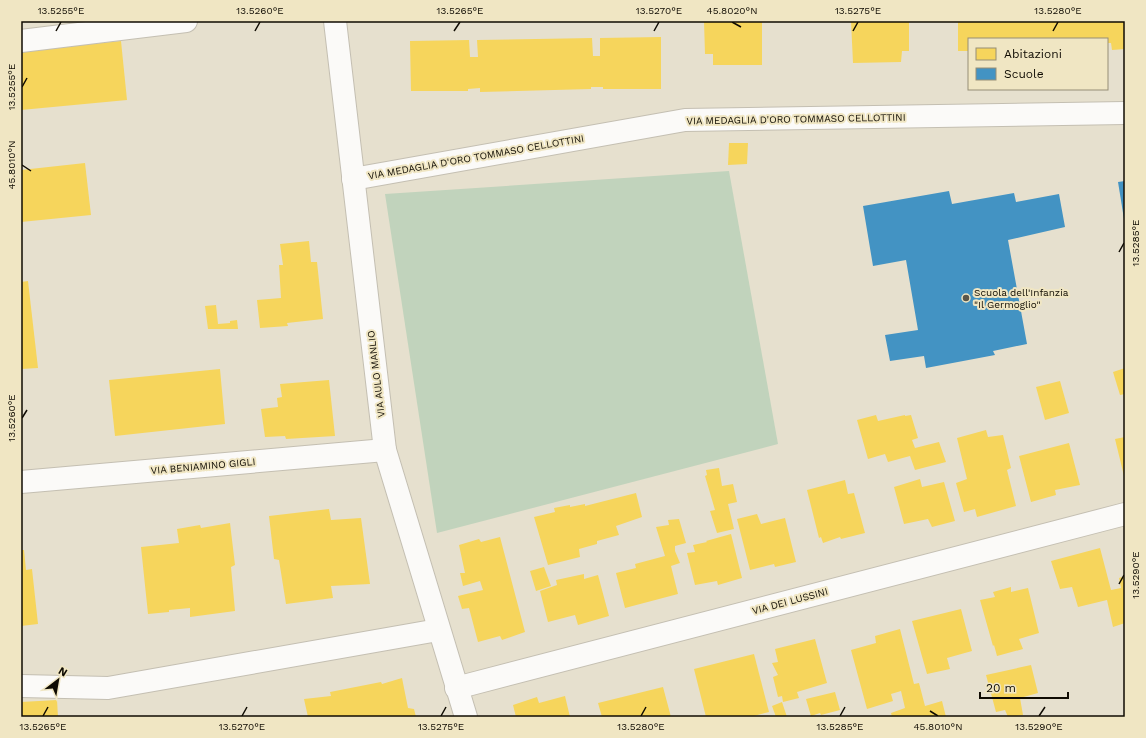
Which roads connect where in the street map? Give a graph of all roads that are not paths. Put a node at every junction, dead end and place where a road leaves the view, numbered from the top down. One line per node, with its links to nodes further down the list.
1 (186, 21): 3 (street)
2 (335, 21): 5 (street, VIA AULO MANLIO)
3 (21, 41)
4 (1125, 113): 5 (street, VIA MEDAGLIA D'ORO TOMMASO CELLOTTINI)
5 (353, 179): 6 (street, VIA AULO MANLIO)
6 (385, 450): 7 (street, VIA BENIAMINO GIGLI); 9 (street, VIA AULO MANLIO)
7 (21, 482)
8 (1125, 514): 11 (street, VIA DEI LUSSINI)
9 (438, 630): 10 (street); 11 (street, VIA AULO MANLIO)
10 (21, 686)
11 (456, 688): 12 (street, VIA AULO MANLIO)
12 (466, 717)

